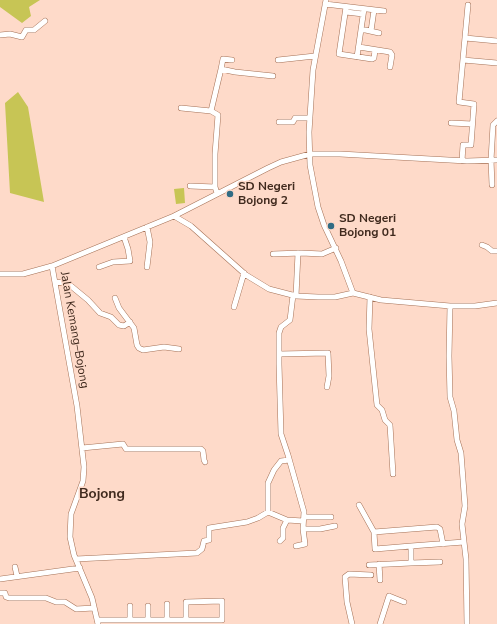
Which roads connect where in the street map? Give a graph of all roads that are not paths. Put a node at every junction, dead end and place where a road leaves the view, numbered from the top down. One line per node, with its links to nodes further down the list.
1 (326, 2): 3 (street); 16 (street)
2 (468, 5): 12 (street)
3 (346, 10): 6 (street); 17 (street)
4 (374, 10): 5 (street); 6 (street); 9 (street)
5 (384, 11)
6 (364, 12): 8 (street)
7 (45, 21): 11 (street)
8 (361, 29): 9 (street); 14 (street)
9 (372, 31): 10 (street)
10 (379, 33)
11 (0, 34)
12 (465, 38): 13 (street); 20 (street)
13 (497, 41)
14 (359, 47): 15 (street); 17 (street)
15 (375, 50): 17 (street); 22 (street)
16 (315, 56): 19 (street); 27 (street)
17 (357, 57)
18 (232, 60): 23 (street)
19 (278, 60)
20 (463, 60): 21 (street); 31 (street)
21 (497, 63)
22 (390, 67)
23 (221, 69): 24 (street); 26 (street)
24 (273, 76)
25 (181, 108): 26 (street)
26 (212, 111): 37 (street)
27 (310, 118): 29 (street); 32 (street)
28 (497, 121): 33 (street)
29 (279, 122)
30 (451, 123): 31 (street)
31 (472, 124): 34 (street)
32 (310, 154): 34 (street, Jalan Kemang–Bojong); 38 (street, Jalan Kemang–Bojong); 43 (street)
33 (494, 160): 34 (street, Jalan Kemang–Bojong); 35 (street)
34 (462, 161)
35 (492, 185)
36 (190, 186): 37 (street)
37 (216, 186): 38 (street)
38 (217, 193): 39 (street, Jalan Kemang–Bojong)
39 (174, 216): 40 (street, Jalan Kemang–Bojong); 50 (street)
40 (147, 227): 41 (street, Jalan Kemang–Bojong); 49 (street)
41 (124, 237): 47 (street, Jalan Kemang–Bojong); 48 (street)
42 (482, 245): 44 (street)
43 (336, 248): 45 (street); 53 (street)
44 (497, 251)
45 (298, 253): 46 (street); 54 (street)
46 (273, 254)
47 (52, 266): 51 (street); 52 (street, Jalan Kemang–Bojong)
48 (99, 267)
49 (147, 267)
50 (244, 273): 54 (street); 59 (street)
51 (0, 274)
52 (55, 282): 60 (street); 64 (street, Jalan Kemang–Bojong)
53 (353, 293): 54 (street); 56 (street)
54 (295, 295): 62 (street)
55 (115, 298): 60 (street)
56 (370, 298): 58 (street); 67 (street)
57 (497, 303): 58 (street)
58 (450, 306): 77 (street)
59 (234, 307)
60 (130, 322): 61 (street)
61 (179, 349)
62 (279, 354): 63 (street); 65 (street)
63 (327, 387)
64 (82, 448): 66 (street); 81 (street, Jalan Kemang–Bojong)
65 (289, 460): 69 (street); 71 (street)
66 (205, 462)
67 (393, 474)
68 (359, 505): 75 (street)
69 (268, 512): 72 (street); 81 (street)
70 (331, 517): 71 (street)
71 (304, 519): 72 (street); 74 (street)
72 (286, 520): 76 (street)
73 (335, 526): 74 (street)
74 (304, 529): 79 (street)
75 (374, 532): 78 (street); 80 (street)
76 (280, 541)
77 (464, 542): 78 (street); 105 (street)
78 (443, 544): 80 (street)
79 (296, 546)
80 (411, 546): 83 (street)
81 (76, 559): 87 (street, Jalan Kemang–Bojong)
82 (440, 562): 83 (street)
83 (411, 563): 84 (street)
84 (379, 564): 85 (street); 91 (street)
85 (369, 565)
86 (15, 567): 89 (street)
87 (80, 568): 89 (street); 97 (street, Jalan Kemang–Bojong)
88 (371, 575): 103 (street)
89 (17, 576): 90 (street)
90 (0, 578)
91 (380, 580)
92 (0, 593): 97 (street)
93 (404, 602): 104 (street)
94 (167, 604): 102 (street)
95 (130, 606): 98 (street)
96 (148, 606): 99 (street)
97 (94, 608): 101 (street, Jalan Kemang–Bojong)
98 (130, 620): 99 (street); 101 (street)
99 (148, 620): 102 (street)
100 (186, 620): 100 (street); 102 (street)
101 (98, 622)
102 (165, 622)
103 (352, 624)
104 (380, 624)
105 (467, 624)

